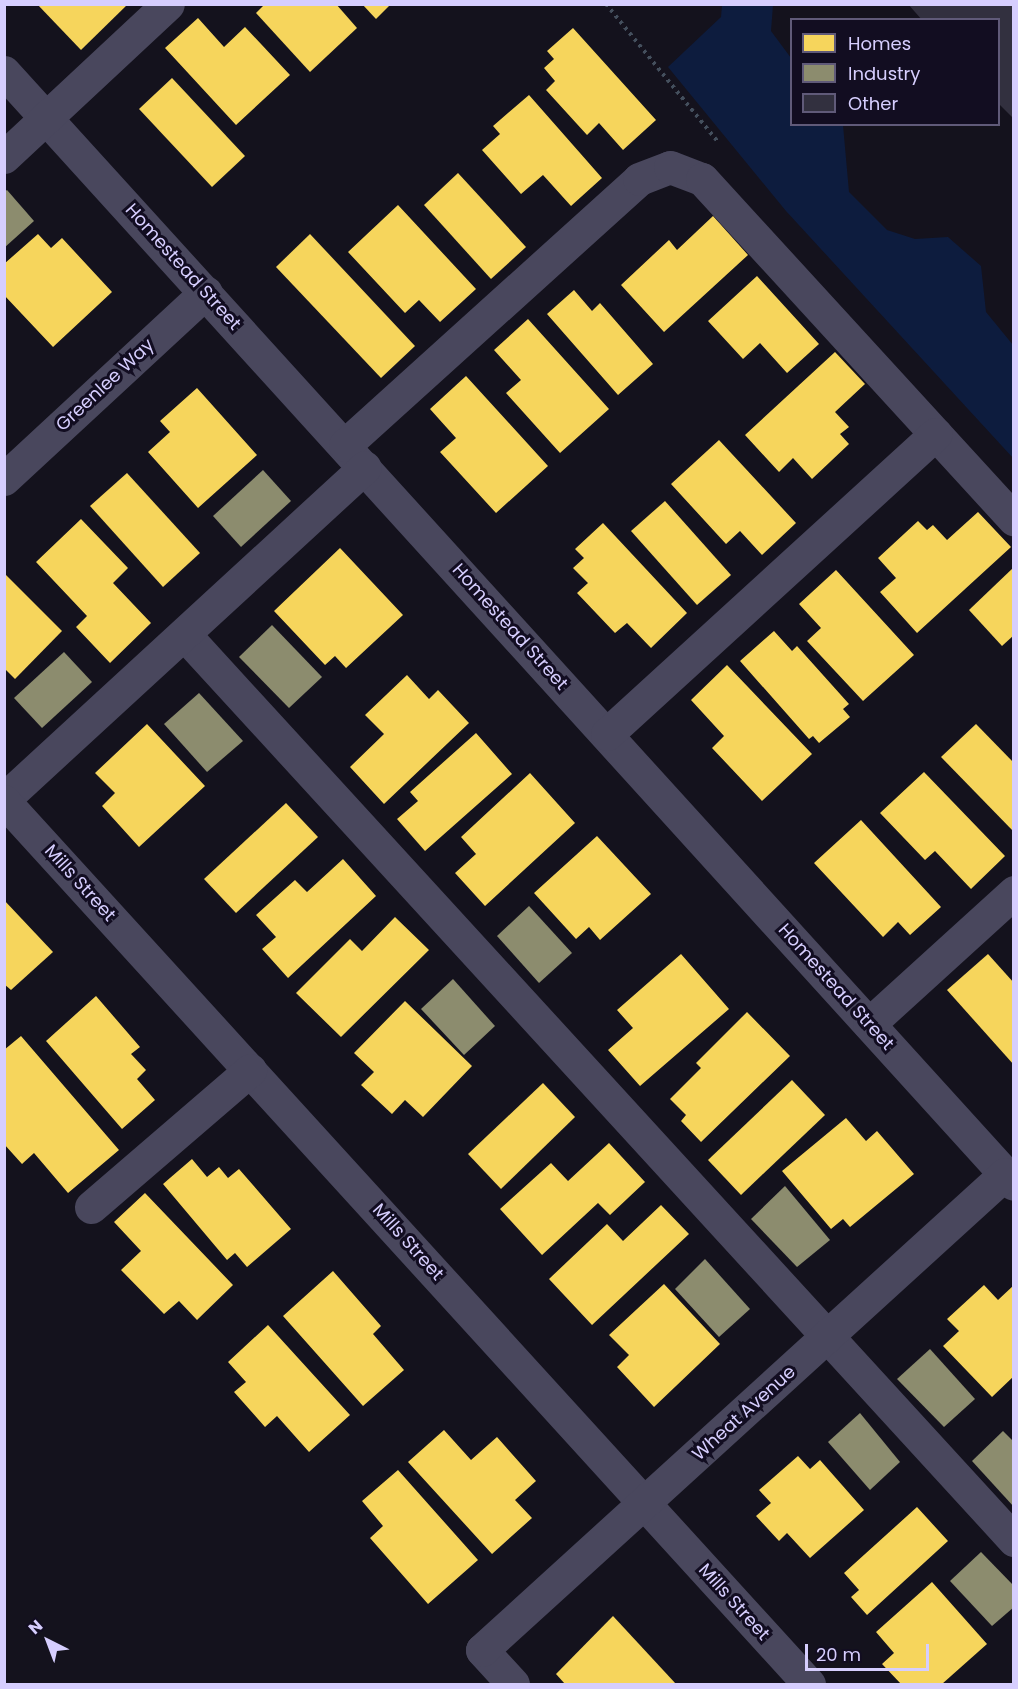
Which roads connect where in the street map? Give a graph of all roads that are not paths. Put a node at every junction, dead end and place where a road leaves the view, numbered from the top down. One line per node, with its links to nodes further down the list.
1 (168, 4): 3 (street)
2 (4, 72): 3 (street, Homestead Street)
3 (47, 118): 4 (street); 5 (street, Homestead Street)
4 (4, 158)
5 (206, 292): 7 (street, Homestead Street); 8 (street, Greenlee Way)
6 (934, 434): 7 (street); 9 (street); 11 (street)
7 (355, 456): 10 (street); 11 (street, Homestead Street)
8 (4, 479)
9 (1014, 520)
10 (184, 634): 12 (street); 18 (street)
11 (607, 734): 14 (street, Homestead Street)
12 (4, 800): 15 (street, Mills Street)
13 (1014, 892): 14 (street)
14 (869, 1024): 16 (street, Homestead Street)
15 (250, 1070): 17 (street); 19 (street, Mills Street)
16 (1009, 1179): 18 (street, Wheat Avenue)
17 (91, 1207)
18 (827, 1338): 19 (street, Wheat Avenue); 20 (street)
19 (645, 1503): 21 (street, Wheat Avenue); 22 (street, Mills Street)
20 (1014, 1540)
21 (513, 1684)
22 (809, 1684)

